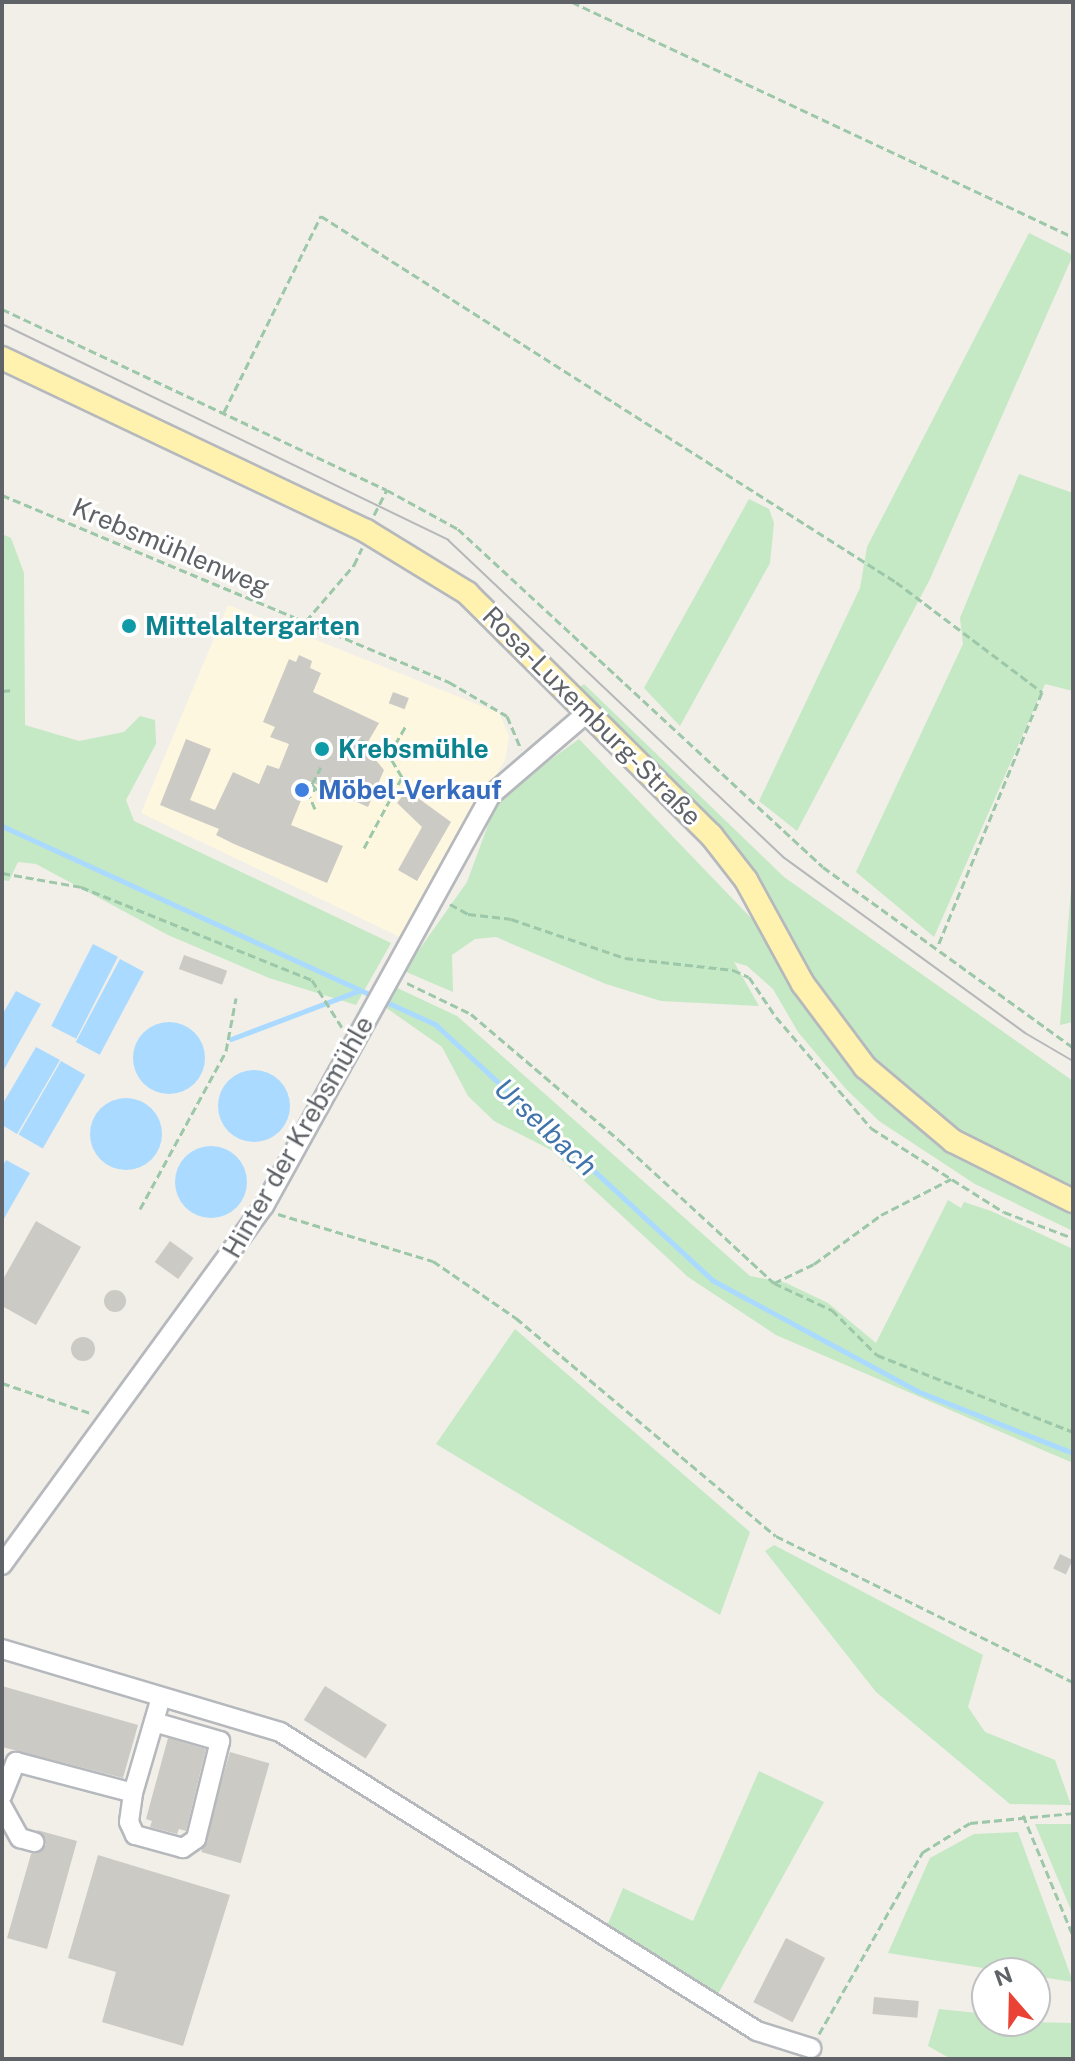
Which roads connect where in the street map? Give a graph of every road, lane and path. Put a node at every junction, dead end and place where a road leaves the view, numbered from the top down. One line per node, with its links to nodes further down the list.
1 (572, 2): 2 (path)
2 (1073, 237)
3 (2, 309): 5 (path)
4 (2, 358): 8 (main road, Rosa-Luxemburg-Straße)
5 (224, 412): 6 (path); 22 (path)
6 (387, 490): 8 (path); 22 (path)
7 (2, 495): 9 (path, Krebsmühlenweg)
8 (364, 536): 9 (path); 12 (main road, Rosa-Luxemburg-Straße)
9 (305, 622): 15 (path, Krebsmühlenweg)
10 (13, 690): 11 (path)
11 (2, 691)
12 (588, 712): 21 (street, Hinter der Krebsmühle); 28 (main road, Rosa-Luxemburg-Straße)
13 (406, 725): 16 (path)
14 (361, 740): 16 (path)
15 (523, 752)
16 (389, 755): 19 (path)
17 (321, 767): 18 (path)
18 (315, 809)
19 (364, 848)
20 (2, 873): 25 (path)
21 (437, 896): 23 (street, Hinter der Krebsmühle); 27 (path)
22 (938, 946): 26 (path)
23 (386, 981): 25 (street, Hinter der Krebsmühle); 32 (path)
24 (236, 998): 30 (path)
25 (352, 1044): 29 (street, Hinter der Krebsmühle)
26 (1073, 1047)
27 (951, 1179): 31 (path); 32 (path)
28 (1073, 1201)
29 (264, 1206): 34 (street, Hinter der Krebsmühle); 38 (path)
30 (140, 1209)
31 (1073, 1238)
32 (774, 1283): 35 (path)
33 (2, 1383): 34 (path)
34 (110, 1420): 36 (street, Hinter der Krebsmühle)
35 (1073, 1432)
36 (2, 1565)
37 (2, 1649): 39 (street)
38 (1073, 1682)
39 (161, 1697): 40 (street); 48 (street)
40 (154, 1722): 41 (street); 41 (street)
41 (133, 1793): 42 (street)
42 (2, 1796)
43 (2, 1806): 46 (street)
44 (1073, 1813): 45 (path)
45 (1023, 1815): 47 (path); 48 (path)
46 (34, 1842)
47 (1073, 1936)
48 (811, 2048)

